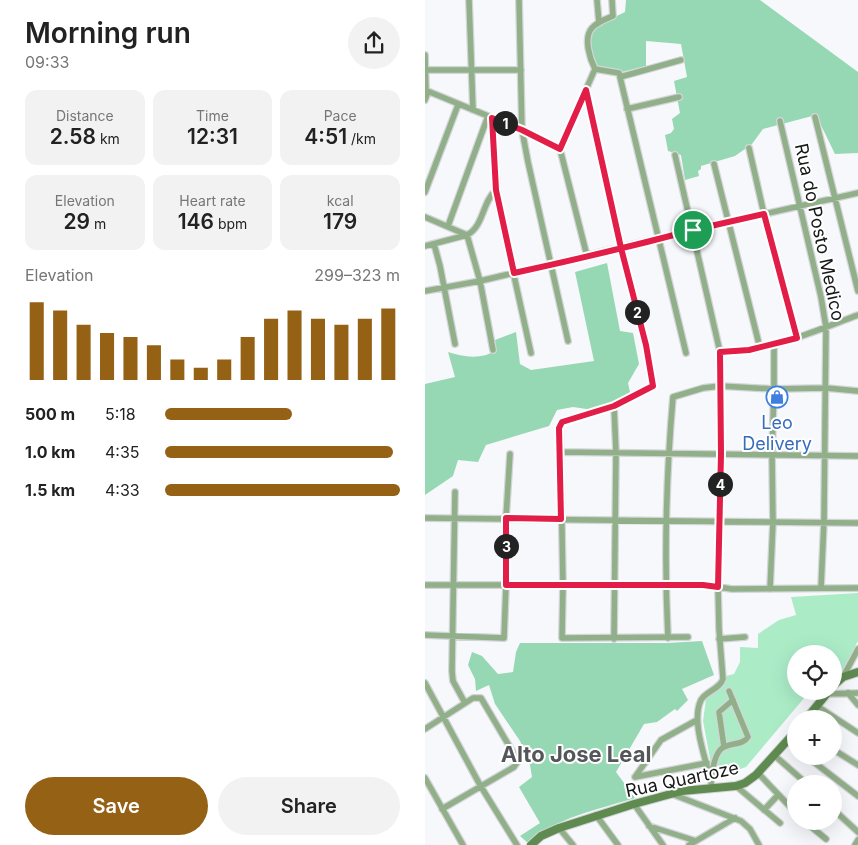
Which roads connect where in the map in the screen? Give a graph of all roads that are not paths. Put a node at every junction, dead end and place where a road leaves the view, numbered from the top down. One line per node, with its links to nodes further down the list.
1 (469, 0): 11 (street)
2 (519, 0): 10 (street)
3 (597, 0): 5 (street)
4 (612, 0): 5 (street)
5 (599, 23): 8 (street)
6 (425, 55): 9 (street)
7 (681, 60): 12 (street)
8 (595, 69): 12 (street); 13 (street)
9 (426, 70): 11 (street); 14 (street)
10 (521, 70): 11 (street); 23 (street)
11 (472, 71): 19 (street)
12 (619, 75): 18 (street)
13 (586, 90): 25 (street); 42 (street)
14 (426, 91): 16 (street); 17 (street)
15 (679, 97): 18 (street)
16 (425, 100)
17 (458, 105): 19 (street); 29 (street)
18 (627, 109): 39 (street)
19 (473, 110): 20 (street)
20 (490, 117): 23 (street); 28 (street); 36 (street)
21 (815, 117): 31 (street)
22 (780, 121): 32 (street, Rua do Posto Medico)
23 (522, 130): 25 (street); 44 (street)
24 (749, 148): 33 (street)
25 (560, 149): 43 (street)
26 (675, 155): 37 (street)
27 (714, 164): 35 (street)
28 (496, 190): 38 (street); 45 (street)
29 (425, 192)
30 (858, 193): 31 (street)
31 (836, 198): 32 (street); 48 (street)
32 (799, 206): 33 (street); 51 (street, Rua do Posto Medico)
33 (764, 214): 35 (street); 52 (street)
34 (425, 217): 36 (street)
35 (728, 223): 37 (street); 56 (street)
36 (448, 226): 38 (street)
37 (693, 230): 39 (street); 58 (street)
38 (467, 235): 40 (street); 46 (street)
39 (658, 239): 42 (street); 60 (street)
40 (434, 244): 41 (street); 47 (street)
41 (425, 246)
42 (621, 248): 43 (street); 65 (street)
43 (587, 256): 44 (street)
44 (551, 264): 45 (street); 53 (street)
45 (514, 273): 46 (street); 59 (street)
46 (479, 281): 47 (street); 57 (street)
47 (444, 289): 49 (street); 54 (street)
48 (858, 291)
49 (425, 292)
50 (858, 315): 51 (street)
51 (826, 327): 52 (street); 62 (street, Rua do Posto Medico)
52 (797, 338): 55 (street)
53 (569, 342)
54 (455, 344)
55 (774, 344): 56 (street); 63 (street)
56 (760, 348): 58 (street)
57 (493, 350)
58 (720, 352): 61 (street)
59 (531, 353)
60 (686, 353)
61 (720, 386): 63 (street); 68 (street); 70 (street)
62 (826, 388): 63 (street); 64 (street); 72 (street, Rua do Posto Medico)
63 (774, 389): 71 (street)
64 (858, 391)
65 (614, 406): 66 (street); 67 (street)
66 (560, 452): 67 (street); 78 (street)
67 (616, 452): 68 (street); 79 (street)
68 (668, 453): 70 (street); 80 (street)
69 (510, 454): 77 (street)
70 (721, 454): 71 (street); 81 (street)
71 (771, 454): 72 (street); 83 (street)
72 (824, 455): 73 (street); 82 (street, Rua do Posto Medico)
73 (858, 456)
74 (455, 492): 76 (street)
75 (425, 518): 76 (street)
76 (454, 518): 77 (street); 87 (street)
77 (506, 518): 78 (street); 86 (street)
78 (561, 519): 79 (street); 88 (street)
79 (615, 521): 80 (street); 89 (street)
80 (667, 521): 81 (street); 90 (street)
81 (719, 521): 83 (street); 91 (street)
82 (824, 521): 83 (street); 84 (street); 92 (street, Rua do Posto Medico)
83 (773, 522): 94 (street)
84 (858, 523)
85 (425, 585): 87 (street)
86 (506, 585): 87 (street); 88 (street); 96 (street)
87 (454, 586): 96 (street)
88 (563, 586): 89 (street); 99 (street)
89 (614, 586): 90 (street); 99 (street)
90 (665, 586): 91 (street); 100 (street)
91 (718, 587): 94 (street); 101 (street)
92 (821, 588): 93 (street); 94 (street)
93 (858, 588)
94 (770, 589)
95 (425, 635): 96 (street)
96 (453, 635): 112 (street)
97 (689, 637): 100 (street)
98 (745, 637): 101 (street)
99 (614, 638): 100 (street)
100 (668, 638)
101 (719, 639): 117 (street)
102 (858, 649): 104 (street)
103 (858, 672): 104 (street)
104 (843, 677)
105 (425, 684): 116 (street)
106 (729, 691): 110 (street)
107 (842, 693): 108 (street)
108 (848, 693): 109 (street); 113 (street)
109 (858, 693)
110 (733, 700): 121 (street); 121 (street)
111 (822, 700): 114 (street)
112 (465, 703): 116 (street); 131 (street)
113 (858, 705)
114 (817, 706): 115 (street); 119 (street)
115 (814, 710)
116 (443, 718): 118 (street); 131 (street)
117 (697, 720): 124 (street); 124 (street, Rua Quartoze)
118 (425, 729)
119 (858, 733)
120 (787, 742): 123 (street, Rua Quartoze)
121 (724, 747): 130 (street)
122 (842, 755): 126 (street)
123 (774, 756): 127 (street, Rua Quartoze); 128 (street)
124 (707, 762): 130 (street)
125 (818, 765): 135 (street)
126 (858, 765)
127 (758, 773): 132 (street, Rua Quartoze); 134 (street)
128 (796, 775)
129 (425, 778): 138 (street)
130 (711, 783): 132 (street, Rua Quartoze); 133 (street, Rua Quartoze)
131 (480, 785): 138 (street); 153 (street)
132 (736, 786): 139 (street)
133 (670, 794): 137 (street, Rua Quartoze); 142 (street)
134 (779, 795): 136 (street); 139 (street)
135 (858, 796)
136 (787, 803)
137 (634, 804): 140 (street, Rua Quartoze); 144 (street)
138 (442, 808): 152 (street)
139 (764, 810): 143 (street)
140 (596, 815): 145 (street, Rua Quartoze); 156 (street)
141 (842, 817): 147 (street)
142 (735, 818): 150 (street); 151 (street)
143 (780, 823)
144 (649, 826): 150 (street); 157 (street)
145 (559, 828): 154 (street, Rua Quartoze); 155 (street)
146 (815, 830): 148 (street)
147 (858, 832)
148 (826, 839)
149 (858, 840): 159 (street)
150 (696, 841): 158 (street)
151 (757, 844)
152 (463, 845)
153 (517, 845)
154 (531, 845)
155 (573, 845)
156 (618, 845)
157 (663, 845)
158 (689, 845)
159 (855, 845)

